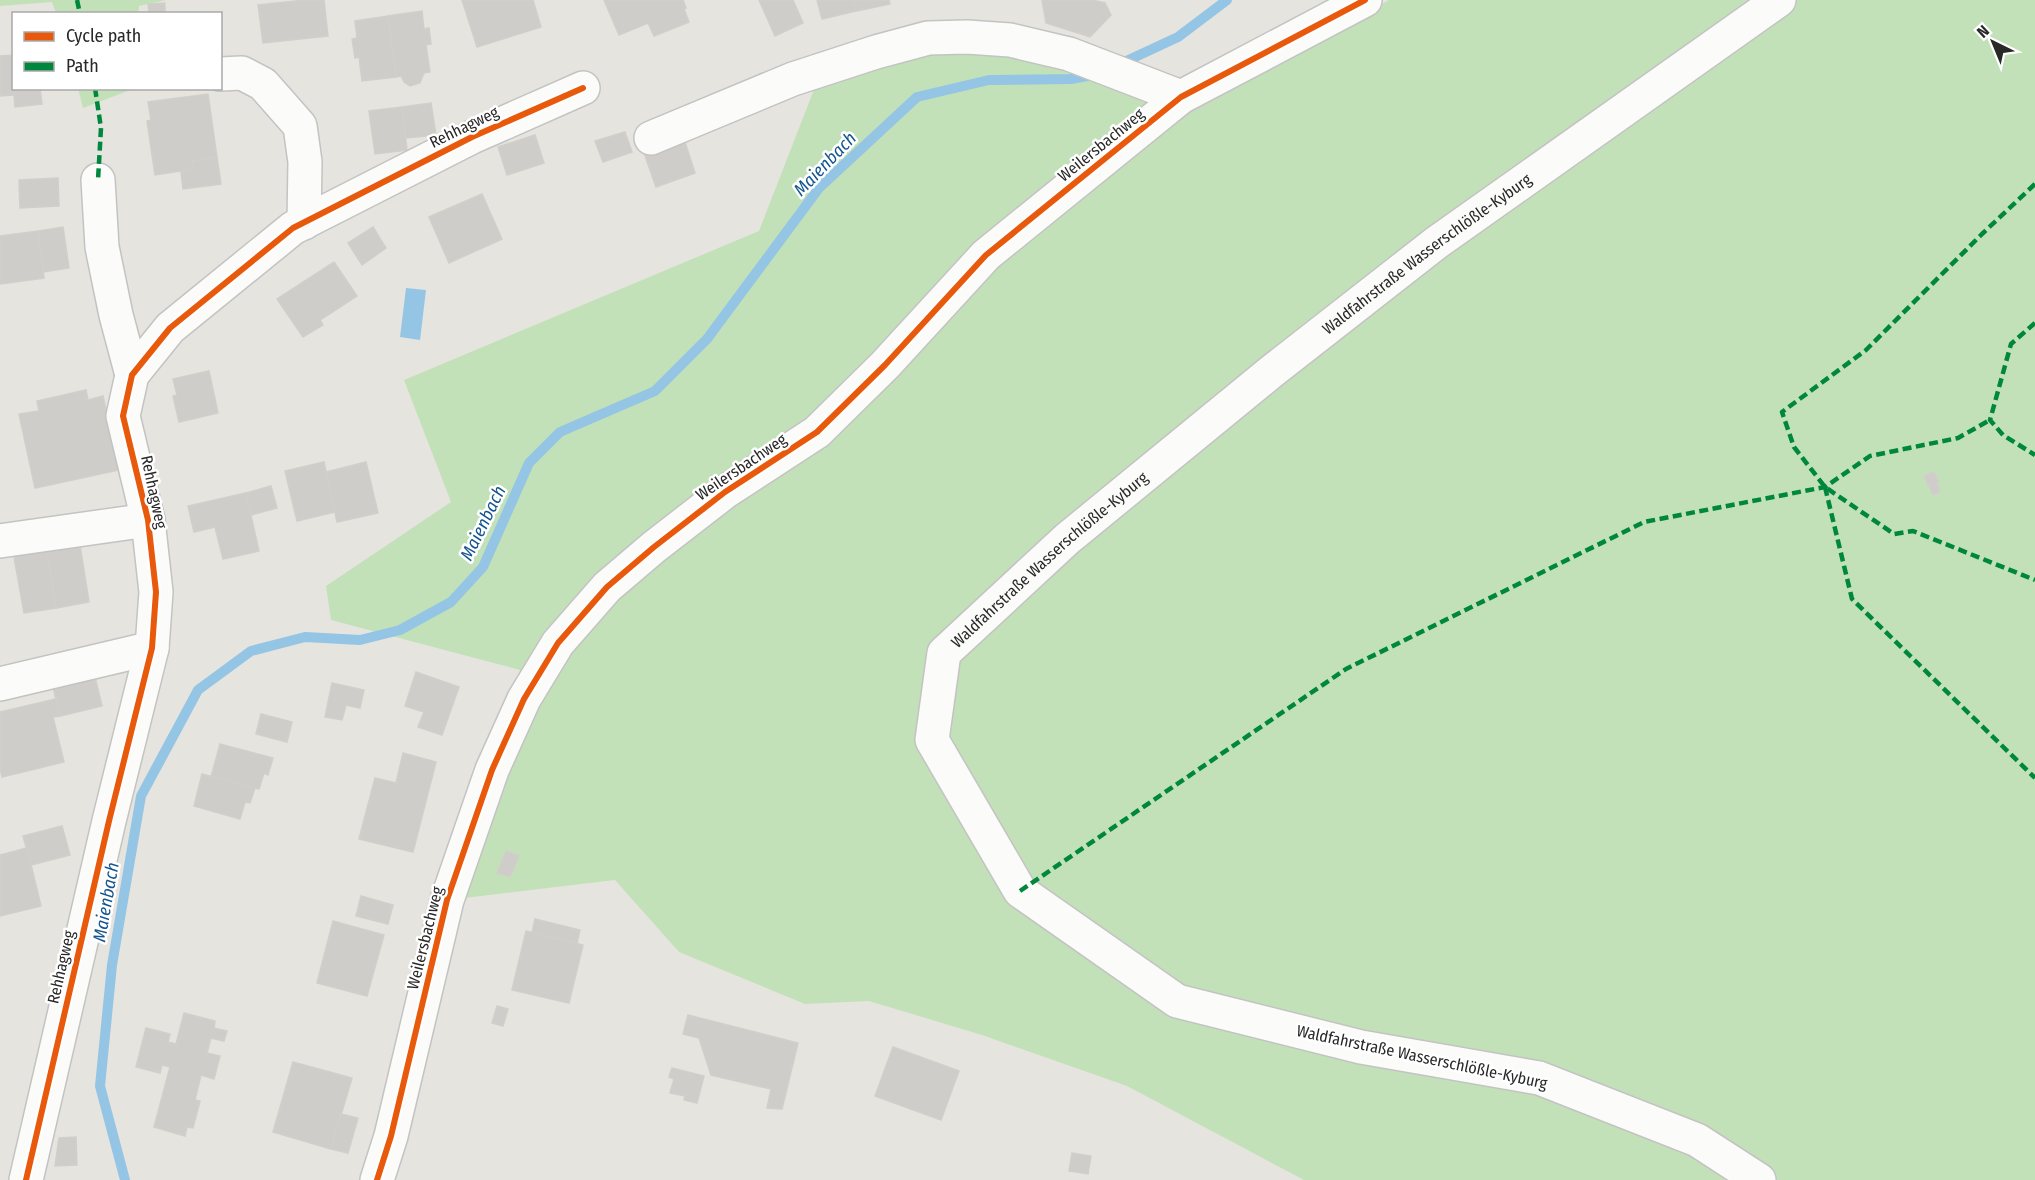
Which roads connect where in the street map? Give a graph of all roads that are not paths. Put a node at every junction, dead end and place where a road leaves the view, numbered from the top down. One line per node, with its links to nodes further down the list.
1 (1365, 0): 5 (street, Weilersbachweg)
2 (1779, 0): 16 (street, Waldfahrstraße Wasserschlößle-Kyburg)
3 (222, 74): 8 (street)
4 (583, 88): 8 (street, Rehhagweg)
5 (1181, 97): 6 (street); 15 (street, Weilersbachweg)
6 (651, 138)
7 (98, 180): 9 (street, Rehhagweg)
8 (304, 223): 9 (street, Rehhagweg)
9 (132, 375): 10 (street, Rehhagweg)
10 (148, 520): 11 (street, Rehhagweg); 12 (street, Rehhagweg)
11 (0, 541)
12 (152, 648): 13 (street); 14 (street, Rehhagweg)
13 (0, 684)
14 (26, 1180)
15 (377, 1180)
16 (1759, 1180)

